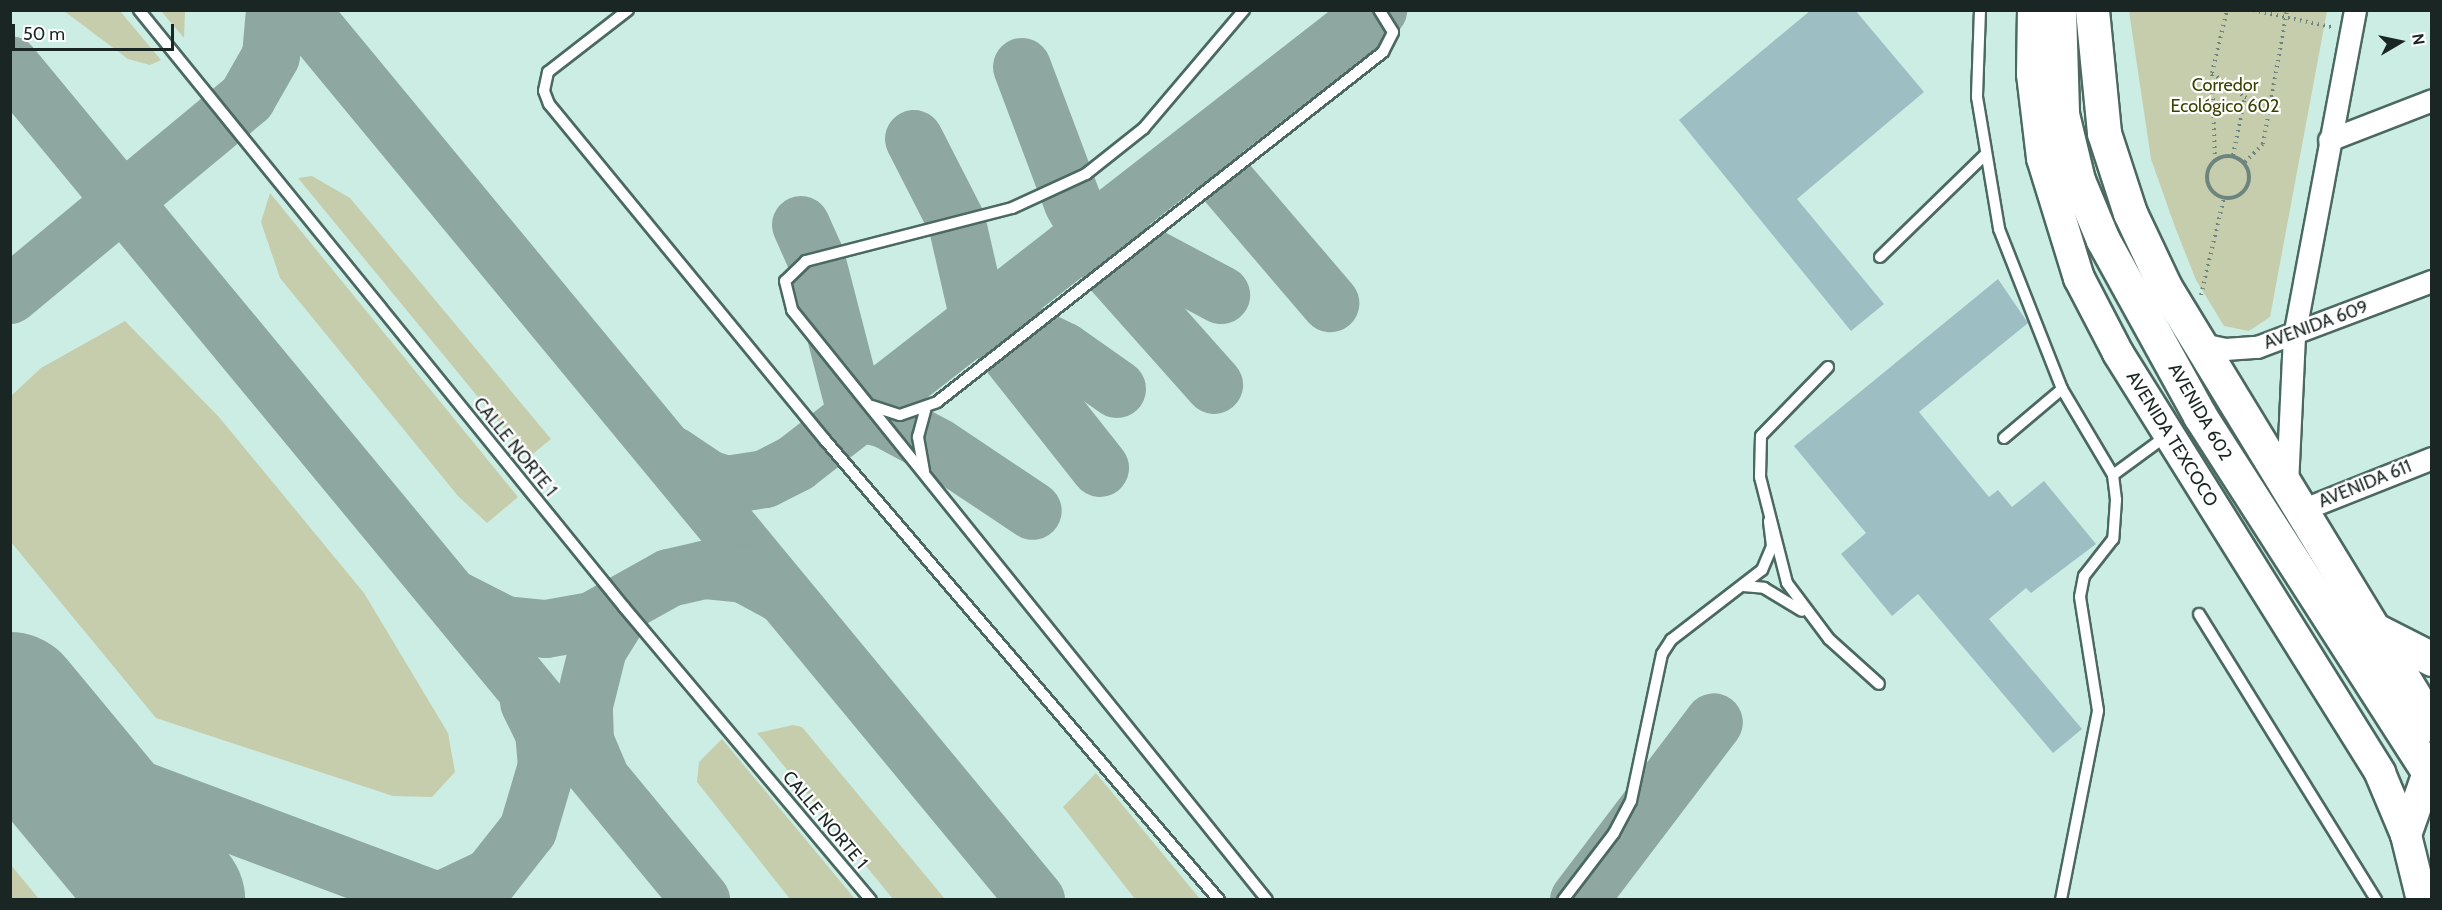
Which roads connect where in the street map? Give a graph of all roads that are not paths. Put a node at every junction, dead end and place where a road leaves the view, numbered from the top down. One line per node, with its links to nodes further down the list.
1 (139, 10): 39 (lane, CALLE NORTE 1)
2 (628, 10): 40 (lane)
3 (1244, 10): 21 (lane)
4 (1379, 10): 22 (lane)
5 (1980, 10): 14 (lane)
6 (2034, 10): 23 (main road, AVENIDA TEXCOCO)
7 (2059, 10): 37 (main road, AVENIDA 602)
8 (2092, 10): 11 (main road, AVENIDA 602)
9 (2105, 10): 11 (main road, AVENIDA 602)
10 (2353, 21): 13 (street)
11 (2091, 48): 18 (main road, AVENIDA 602)
12 (2432, 100): 13 (street)
13 (2329, 140): 17 (street)
14 (1984, 156): 15 (lane); 20 (lane)
15 (1880, 257)
16 (2432, 281): 17 (street, AVENIDA 609)
17 (2294, 336): 18 (street, AVENIDA 609); 28 (street)
18 (2194, 338): 28 (main road, AVENIDA 602)
19 (1828, 367): 29 (lane)
20 (2062, 389): 24 (lane); 26 (lane)
21 (868, 405): 22 (lane); 27 (lane)
22 (925, 410): 27 (lane)
23 (2169, 434): 26 (lane); 38 (main road, AVENIDA TEXCOCO)
24 (2004, 438)
25 (2432, 458): 28 (street, AVENIDA 611)
26 (2113, 475): 43 (lane)
27 (925, 476): 41 (lane)
28 (2293, 501): 33 (main road, AVENIDA 602)
29 (1770, 521): 30 (lane); 32 (lane)
30 (1743, 586): 32 (lane); 42 (lane)
31 (2199, 614): 44 (lane)
32 (1809, 616): 35 (lane)
33 (2371, 627): 34 (main road); 36 (main road, AVENIDA 602)
34 (2432, 659)
35 (1879, 684)
36 (2432, 725)
37 (2430, 770): 38 (main road)
38 (2406, 835): 45 (main road, AVENIDA TEXCOCO)
39 (871, 900)
40 (1218, 900)
41 (1267, 900)
42 (1563, 900)
43 (2061, 900)
44 (2376, 900)
45 (2422, 900)

